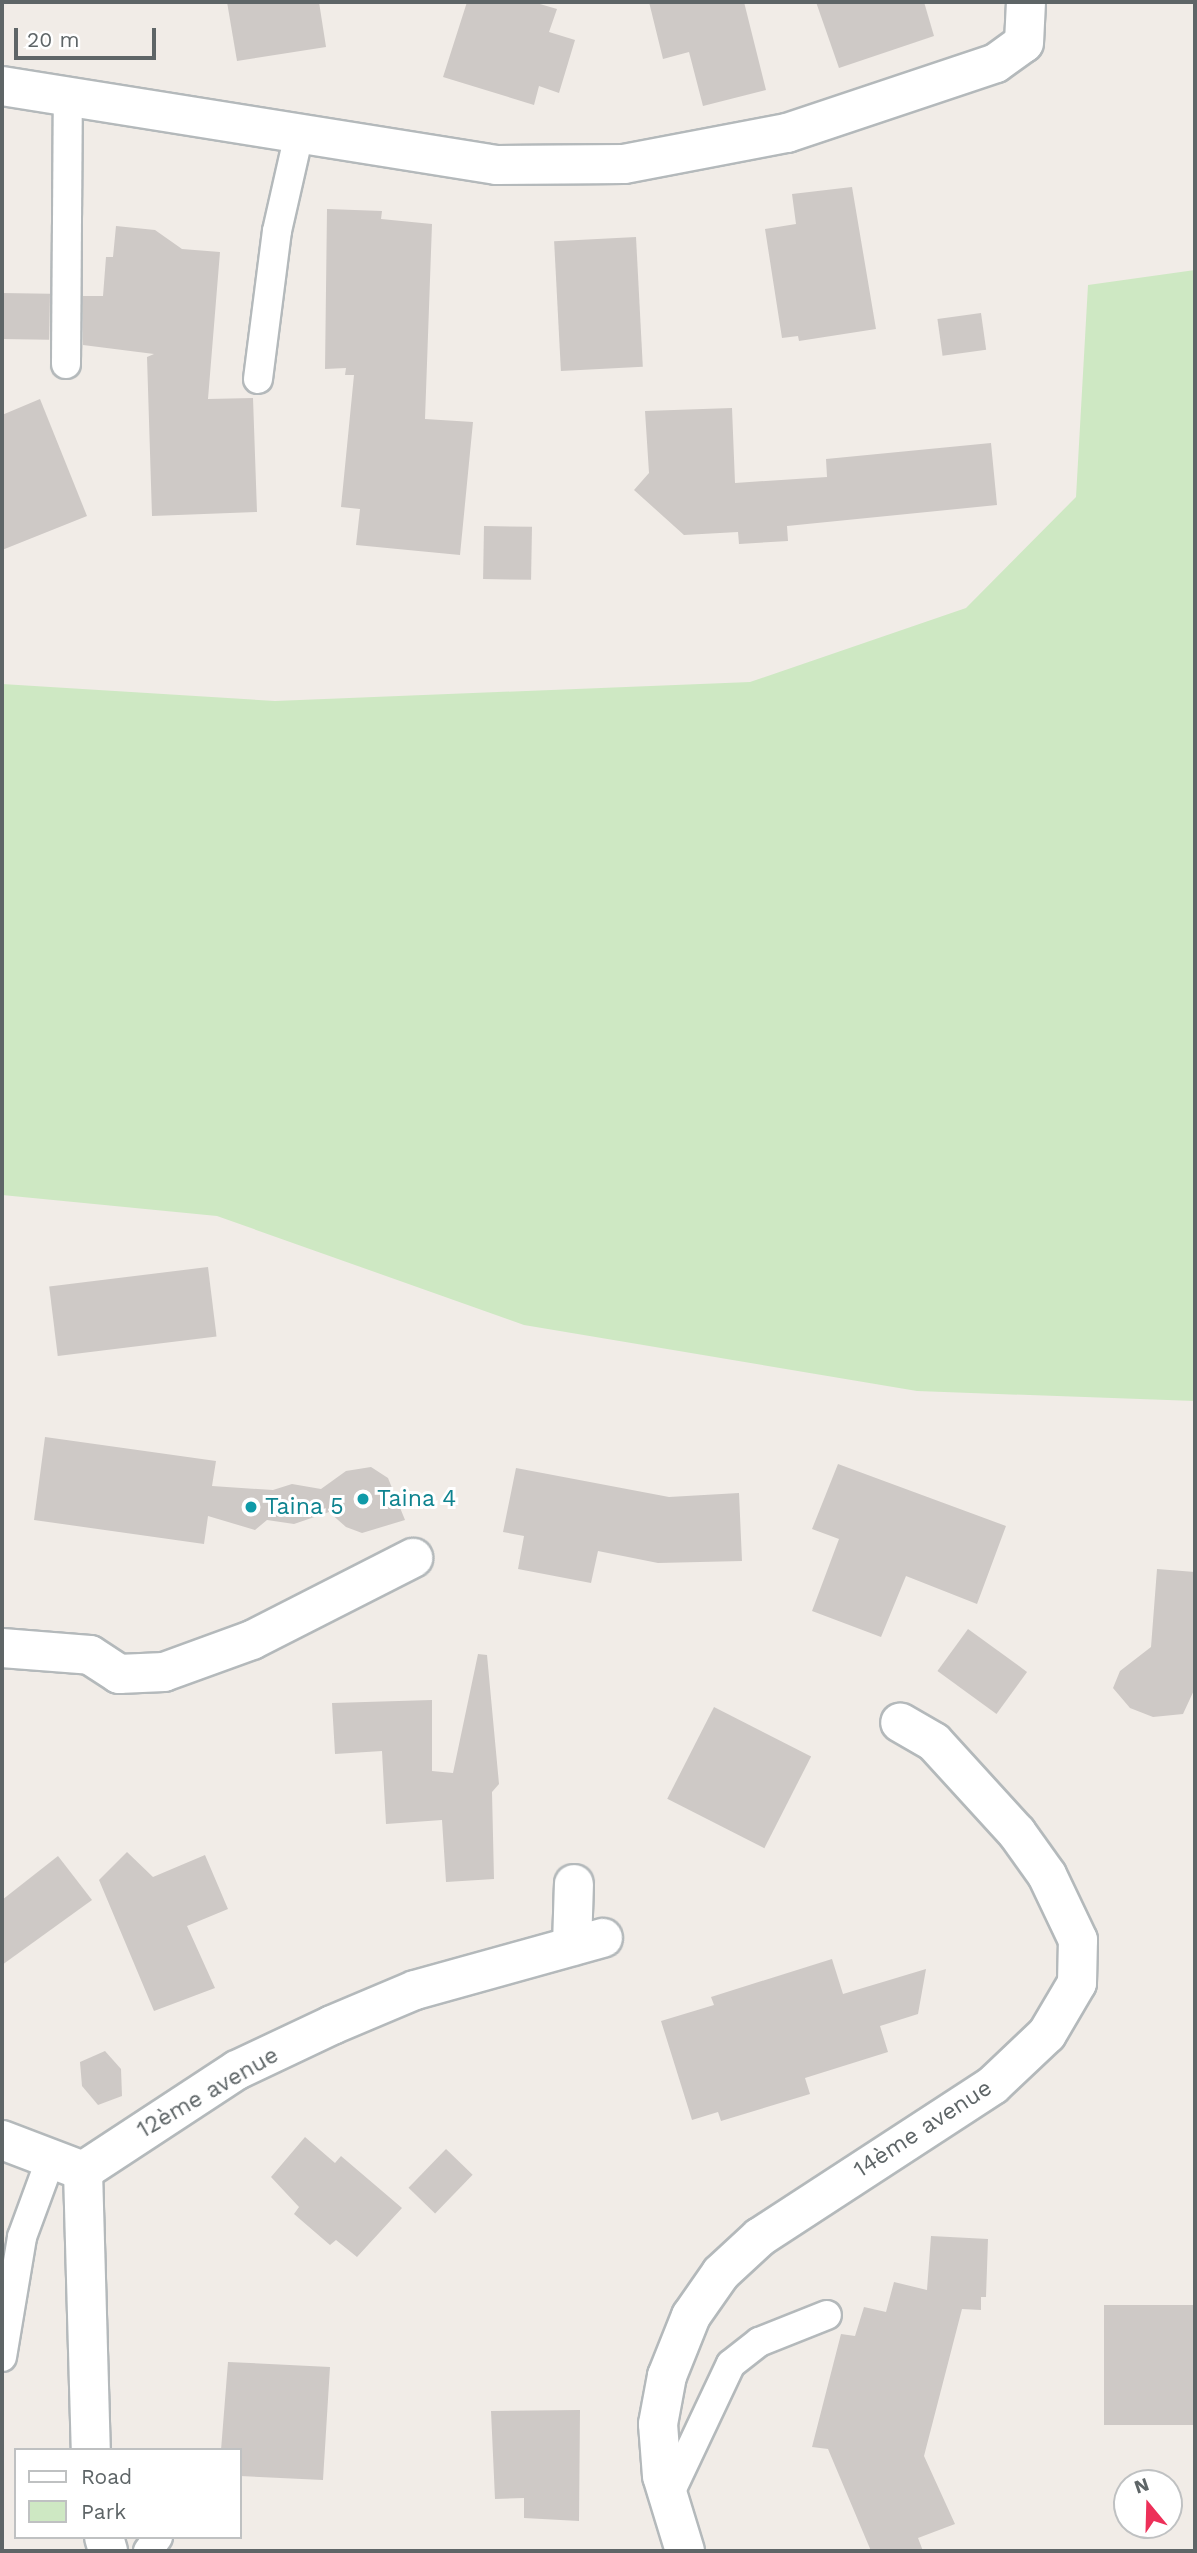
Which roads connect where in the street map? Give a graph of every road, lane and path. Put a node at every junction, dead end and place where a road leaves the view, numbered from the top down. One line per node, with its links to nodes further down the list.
1 (1026, 2): 4 (street)
2 (2, 86): 3 (street)
3 (68, 96): 4 (street); 5 (lane)
4 (299, 134): 6 (lane)
5 (66, 364)
6 (258, 379)
7 (413, 1558): 8 (street)
8 (2, 1648)
9 (900, 1723): 16 (street, 14ème avenue)
10 (574, 1884): 12 (street, 12ème avenue)
11 (2, 2140): 12 (street)
12 (67, 2165): 14 (lane); 15 (street)
13 (827, 2315): 16 (lane)
14 (2, 2357)
15 (91, 2448)
16 (668, 2497): 17 (street, 14ème avenue)
17 (685, 2551)

